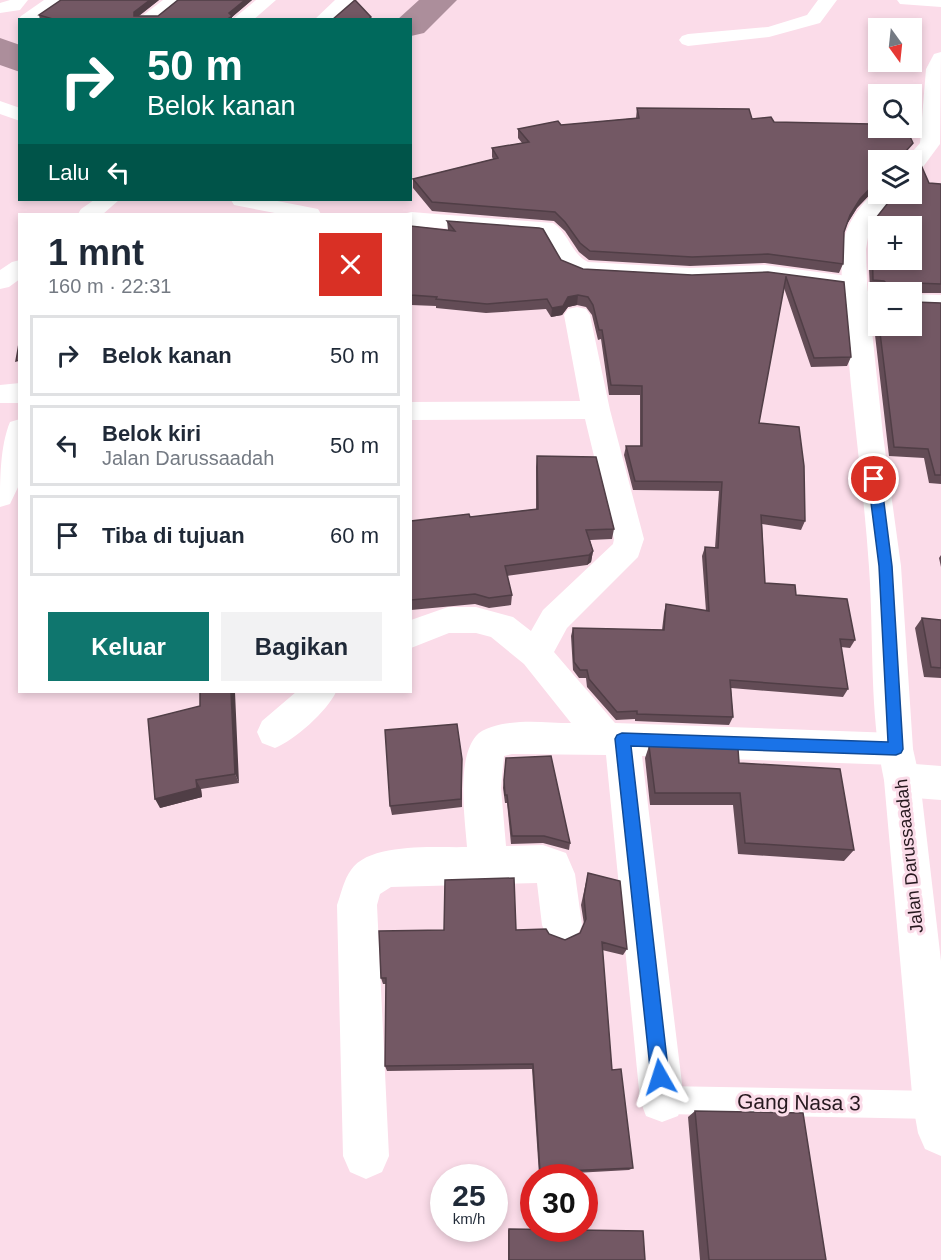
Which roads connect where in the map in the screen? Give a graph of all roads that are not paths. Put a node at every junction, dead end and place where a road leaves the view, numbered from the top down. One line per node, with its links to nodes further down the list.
1 (56, 0): 10 (street)
2 (174, 0): 11 (street)
3 (267, 0): 12 (street)
4 (345, 0): 13 (street)
5 (828, 0): 14 (street)
6 (906, 0): 7 (street)
7 (941, 2)
8 (9, 6): 9 (street)
9 (27, 18)
10 (29, 18)
11 (150, 18)
12 (244, 18)
13 (325, 18)
14 (688, 40)
15 (941, 58): 16 (street)
16 (936, 141): 17 (street)
17 (922, 155)
18 (107, 201): 21 (street)
19 (247, 201): 22 (street)
20 (875, 204): 26 (street, Jalan Darussaadah)
21 (90, 213)
22 (305, 213)
23 (412, 219): 26 (street)
24 (18, 268): 25 (street)
25 (0, 282)
26 (863, 294): 41 (street, Jalan Darussaadah)
27 (922, 302): 28 (street)
28 (941, 303)
29 (577, 315): 32 (street)
30 (18, 392): 31 (street)
31 (0, 394)
32 (596, 410): 33 (street); 37 (street)
33 (412, 411)
34 (18, 440): 35 (street)
35 (0, 496)
36 (412, 634): 37 (street)
37 (536, 654): 40 (street)
38 (318, 693): 39 (street)
39 (275, 732)
40 (614, 739): 41 (street); 43 (street); 45 (street)
41 (899, 764): 42 (street); 46 (street, Jalan Darussaadah)
42 (941, 783)
43 (488, 865): 44 (street); 47 (street)
44 (562, 926)
45 (662, 1100): 46 (lane, Gang Nasa 3)
46 (938, 1119)
47 (366, 1156)

